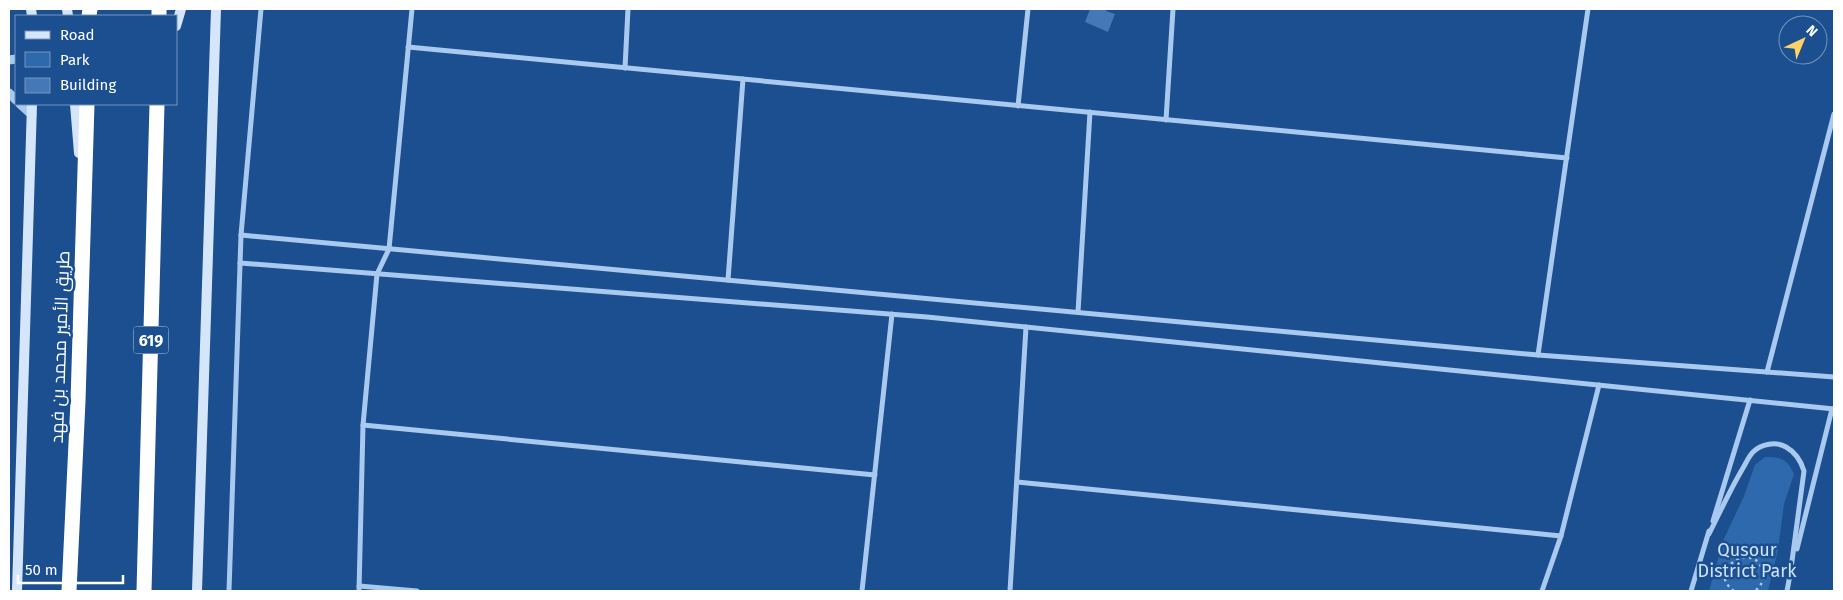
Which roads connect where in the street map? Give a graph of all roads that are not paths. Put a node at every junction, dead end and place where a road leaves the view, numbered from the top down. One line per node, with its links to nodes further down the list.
1 (216, 9): 45 (main road)
2 (261, 9): 23 (street)
3 (412, 9): 8 (street)
4 (628, 9): 9 (street)
5 (1028, 9): 16 (street)
6 (1173, 9): 20 (street)
7 (1588, 9): 21 (street)
8 (408, 47): 9 (street); 24 (street)
9 (625, 68): 10 (street)
10 (743, 79): 16 (street); 27 (street)
11 (21, 105): 19 (street)
12 (32, 105): 19 (main road)
13 (75, 105): 22 (main road)
14 (87, 105): 22 (highway, طريق الأمير محمد بن فهد)
15 (156, 105): 47 (highway, 619)
16 (1018, 106): 17 (street)
17 (1090, 112): 20 (street); 28 (street)
18 (1834, 114): 32 (street)
19 (32, 115): 44 (main road)
20 (1166, 120): 21 (street)
21 (1566, 158): 31 (street)
22 (84, 204): 46 (highway, طريق الأمير محمد بن فهد)
23 (241, 235): 24 (street); 25 (street)
24 (390, 249): 26 (street); 27 (street)
25 (240, 263): 26 (street); 48 (street)
26 (377, 274): 29 (street); 37 (street)
27 (728, 280): 28 (street)
28 (1078, 312): 31 (street)
29 (892, 314): 30 (street); 38 (street)
30 (1026, 327): 34 (street); 39 (street)
31 (1538, 354): 32 (street)
32 (1766, 372): 33 (street)
33 (1834, 377)
34 (1599, 385): 35 (street); 41 (street)
35 (1750, 400): 36 (street); 40 (street)
36 (1833, 409): 42 (street)
37 (362, 425): 38 (street); 43 (street)
38 (875, 474): 50 (street)
39 (1017, 482): 41 (street); 51 (street)
40 (1708, 534): 42 (street); 53 (street)
41 (1561, 536): 52 (street)
42 (1790, 576): 54 (street)
43 (359, 588): 49 (street)
44 (18, 590)
45 (196, 590)
46 (69, 591)
47 (144, 591)
48 (229, 591)
49 (417, 591)
50 (862, 591)
51 (1010, 591)
52 (1542, 591)
53 (1691, 591)
54 (1787, 591)

